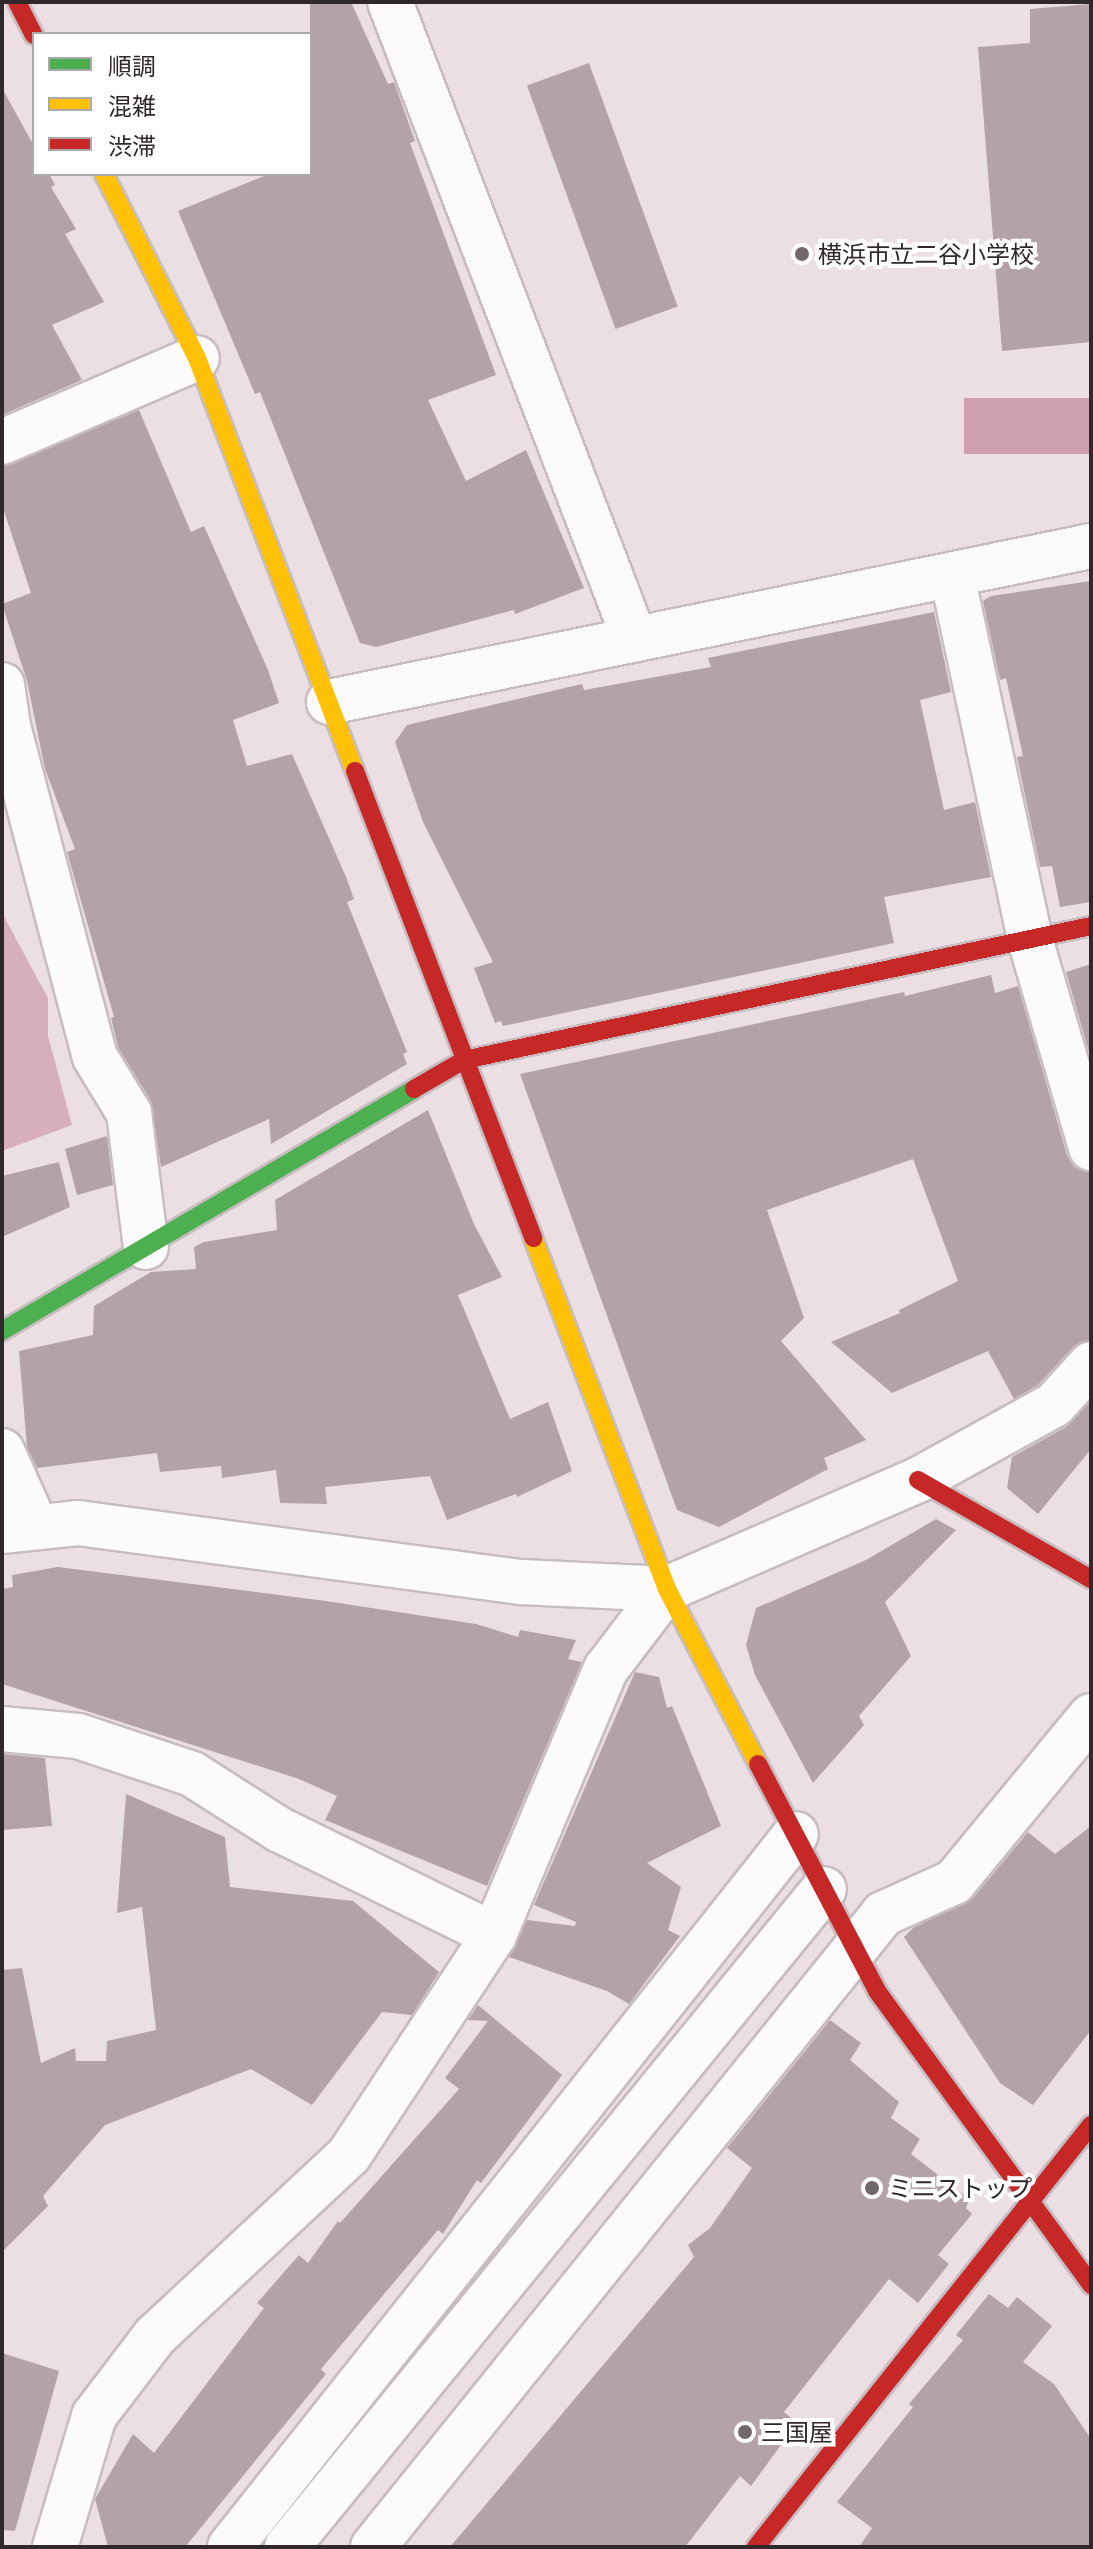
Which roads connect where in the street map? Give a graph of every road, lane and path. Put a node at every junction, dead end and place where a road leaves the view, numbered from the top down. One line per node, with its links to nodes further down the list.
1 (17, 2): 3 (street)
2 (390, 2): 9 (street)
3 (32, 32)
4 (105, 176): 5 (street)
5 (197, 358): 6 (street); 11 (street)
6 (2, 442)
7 (1091, 546): 8 (street)
8 (952, 575): 9 (street); 13 (street)
9 (635, 640): 11 (street)
10 (2, 685): 16 (street)
11 (329, 702): 14 (street)
12 (1091, 926): 13 (street)
13 (1030, 939): 14 (street); 15 (street)
14 (464, 1060): 16 (street); 23 (street)
15 (1091, 1148)
16 (146, 1247): 17 (street)
17 (2, 1331)
18 (1091, 1364): 20 (street)
19 (2, 1451): 21 (street)
20 (918, 1480): 22 (street); 23 (street)
21 (19, 1529): 23 (street)
22 (1091, 1579)
23 (667, 1589): 26 (street); 28 (street)
24 (1091, 1716): 29 (street)
25 (2, 1729): 28 (street)
26 (796, 1834): 27 (street); 34 (street)
27 (824, 1889): 29 (street); 35 (street)
28 (494, 1935): 33 (street)
29 (854, 1950): 31 (street); 36 (street)
30 (1091, 2125): 31 (street)
31 (1033, 2202): 32 (street); 37 (street)
32 (1091, 2285)
33 (55, 2547)
34 (230, 2547)
35 (287, 2547)
36 (373, 2547)
37 (756, 2547)

